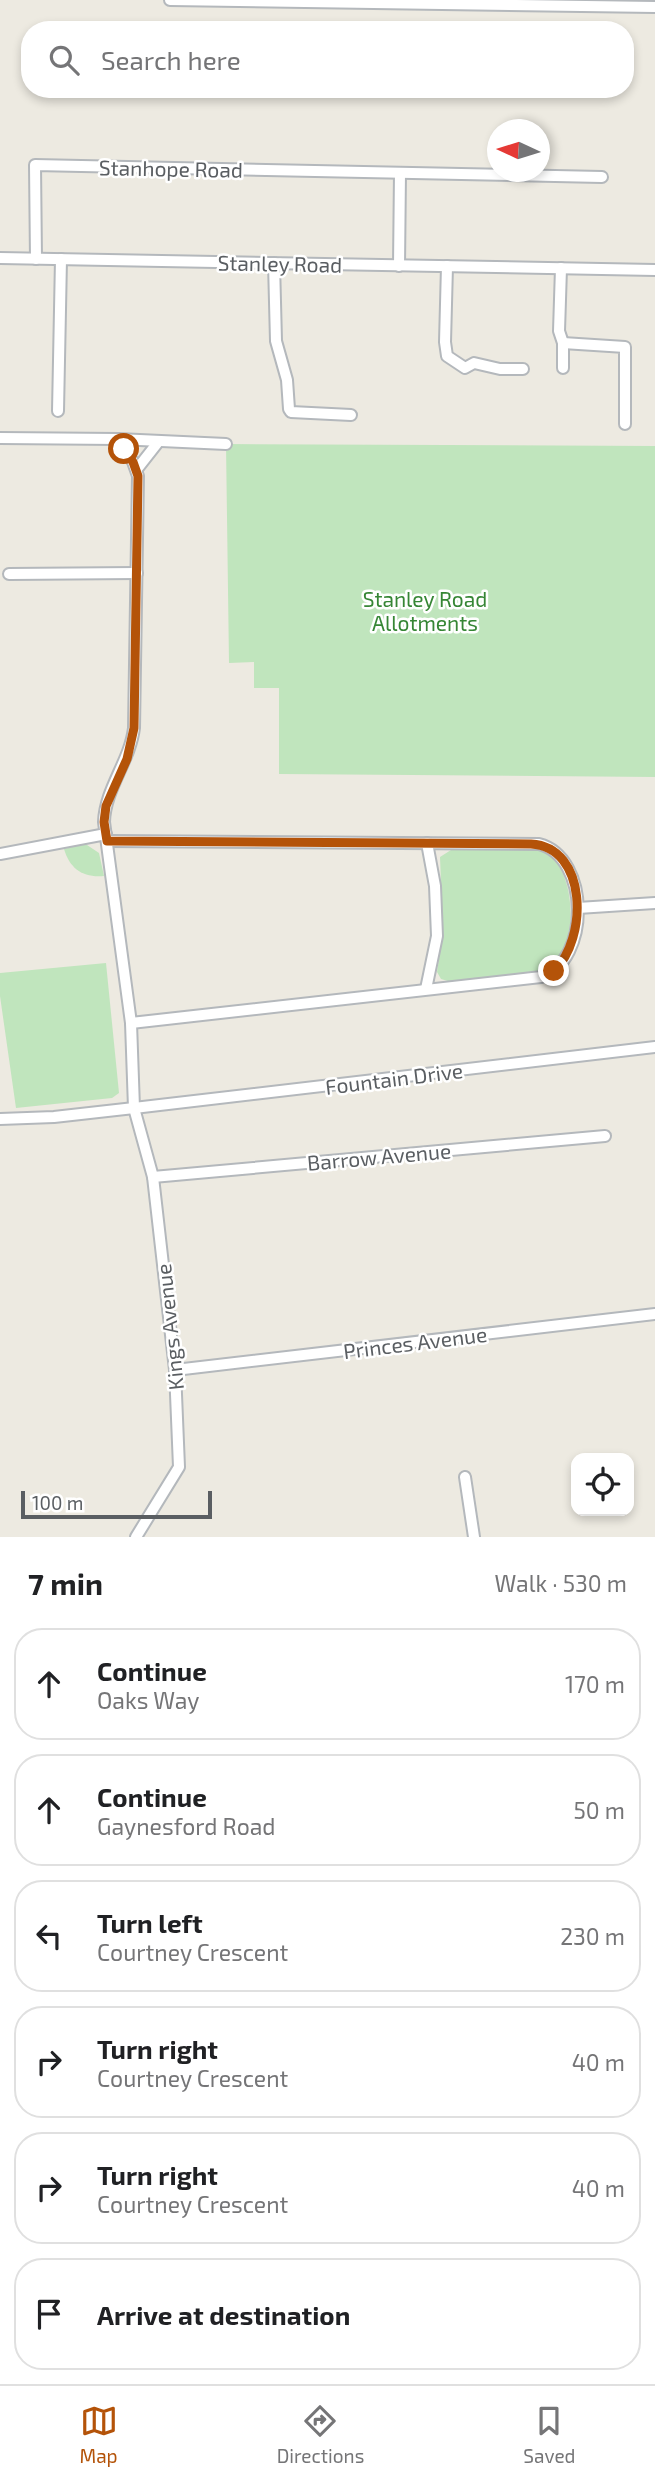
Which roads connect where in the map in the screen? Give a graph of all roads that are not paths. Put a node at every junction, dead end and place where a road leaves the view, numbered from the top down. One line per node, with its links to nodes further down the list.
1 (170, 0): 2 (street)
2 (362, 1): 3 (street)
3 (655, 7)
4 (400, 173): 5 (street, Stanhope Road); 7 (street, Stanhope Road); 10 (street)
5 (602, 177)
6 (0, 258): 7 (street, Stanley Road)
7 (36, 259): 8 (street, Stanley Road)
8 (61, 259): 9 (street, Stanley Road); 17 (street)
9 (274, 263): 10 (street, Stanley Road); 18 (street)
10 (399, 266): 11 (street, Stanley Road)
11 (447, 266): 12 (street, Stanley Road); 16 (street)
12 (561, 268): 13 (street, Stanley Road); 14 (street)
13 (655, 270)
14 (563, 343): 15 (street); 19 (street)
15 (563, 368)
16 (523, 369)
17 (58, 411)
18 (351, 415)
19 (625, 424)
20 (0, 438): 21 (street)
21 (118, 439): 22 (street); 24 (street)
22 (159, 441): 23 (street); 24 (street)
23 (226, 444)
24 (137, 469): 25 (street, Kings Avenue)
25 (137, 573): 26 (street); 27 (street, Kings Avenue)
26 (9, 574)
27 (106, 837): 28 (street); 29 (street); 33 (street, Kings Avenue)
28 (427, 843): 31 (street); 32 (street)
29 (0, 854)
30 (650, 903): 31 (street)
31 (578, 908): 32 (street)
32 (426, 989): 33 (street)
33 (131, 1023): 35 (street, Kings Avenue)
34 (655, 1047): 35 (street, Fountain Drive)
35 (134, 1108): 36 (street, Fountain Drive); 38 (street, Kings Avenue)
36 (0, 1119)
37 (606, 1136): 38 (street, Barrow Avenue)
38 (153, 1177): 40 (street, Kings Avenue)
39 (655, 1314): 40 (street, Princes Avenue)
40 (175, 1370): 42 (street, Kings Avenue)
41 (465, 1476): 43 (street)
42 (136, 1537)
43 (474, 1537)

